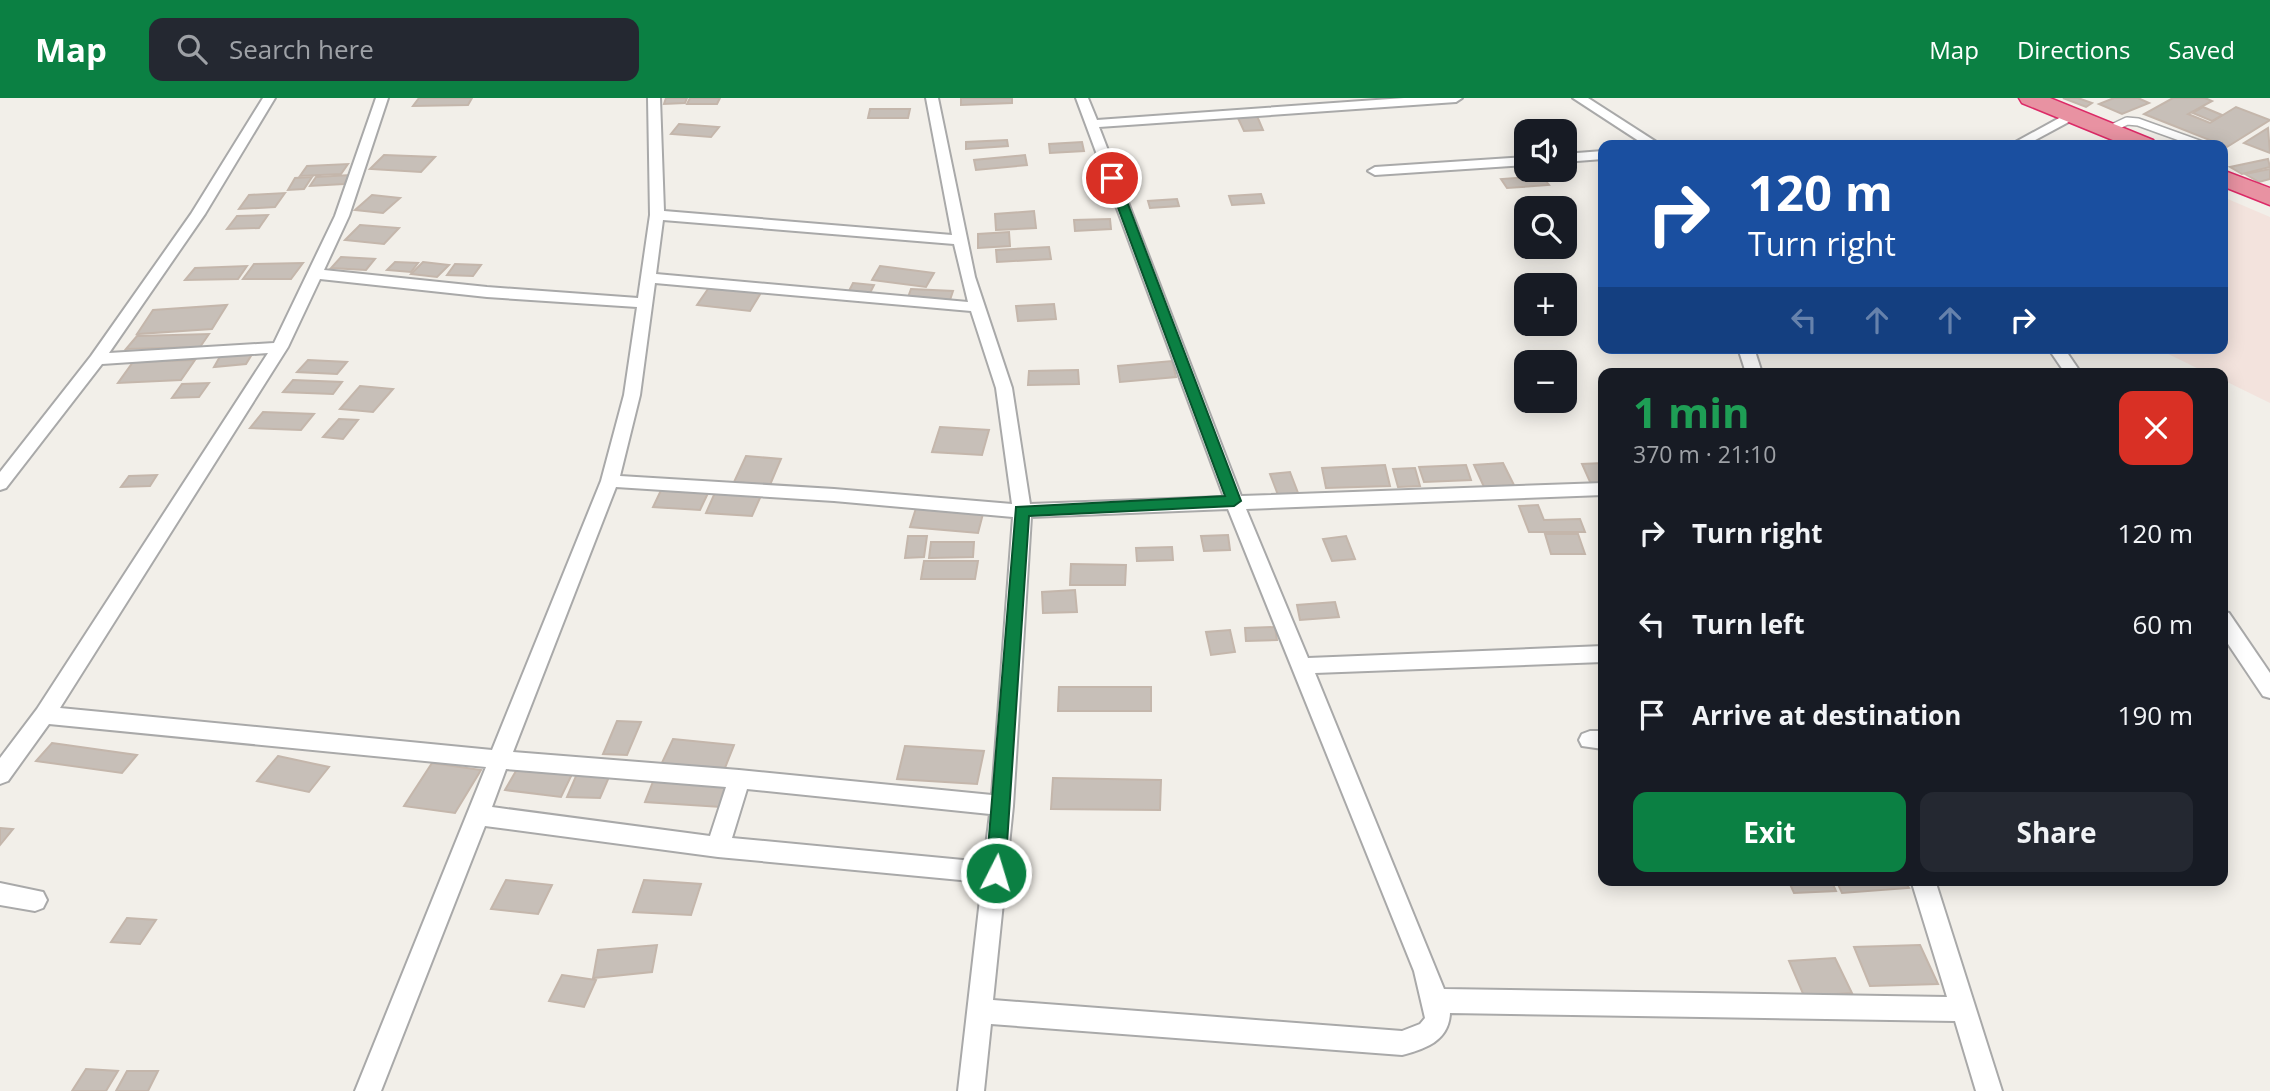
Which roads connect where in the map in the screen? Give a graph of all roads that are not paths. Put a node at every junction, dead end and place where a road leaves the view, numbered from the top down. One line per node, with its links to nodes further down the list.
1 (269, 98): 29 (street)
2 (382, 98): 24 (street)
3 (654, 98): 22 (street)
4 (932, 98): 23 (street)
5 (1082, 98): 10 (street)
6 (1456, 98): 10 (street)
7 (1579, 98): 12 (street)
8 (2030, 98): 9 (highway)
9 (2072, 115): 11 (highway); 13 (street)
10 (1092, 124): 33 (street)
11 (2108, 130): 14 (highway); 15 (lane)
12 (1646, 140)
13 (2026, 140)
14 (2133, 140)
15 (2188, 140)
16 (1598, 155): 17 (street)
17 (1577, 157)
18 (1514, 162): 19 (street)
19 (1374, 171)
20 (2228, 180): 21 (highway)
21 (2270, 197)
22 (657, 215): 23 (street); 25 (street)
23 (960, 240): 27 (street)
24 (316, 274): 26 (street); 28 (street)
25 (649, 278): 26 (street); 27 (street)
26 (644, 303): 30 (street)
27 (976, 307): 34 (street)
28 (280, 347): 29 (street); 39 (street)
29 (97, 359): 31 (street)
30 (610, 481): 34 (street); 40 (street)
31 (0, 484)
32 (1598, 489): 33 (street)
33 (1234, 501): 34 (street); 37 (street)
34 (1022, 511): 43 (street)
35 (2228, 627): 38 (street)
36 (1598, 654): 37 (street)
37 (1301, 666): 50 (street)
38 (2270, 690)
39 (44, 715): 40 (street); 41 (street)
40 (501, 760): 42 (street); 44 (street)
41 (0, 775)
42 (739, 779): 43 (street); 45 (street)
43 (1002, 806): 46 (street)
44 (477, 814): 45 (street); 53 (street)
45 (718, 846): 46 (street)
46 (996, 873): 52 (street)
47 (1925, 886): 51 (street)
48 (0, 894): 49 (street)
49 (35, 900)
50 (1435, 1001): 51 (street); 52 (street)
51 (1963, 1009): 55 (street)
52 (981, 1011): 54 (street)
53 (368, 1091)
54 (971, 1091)
55 (1989, 1091)

